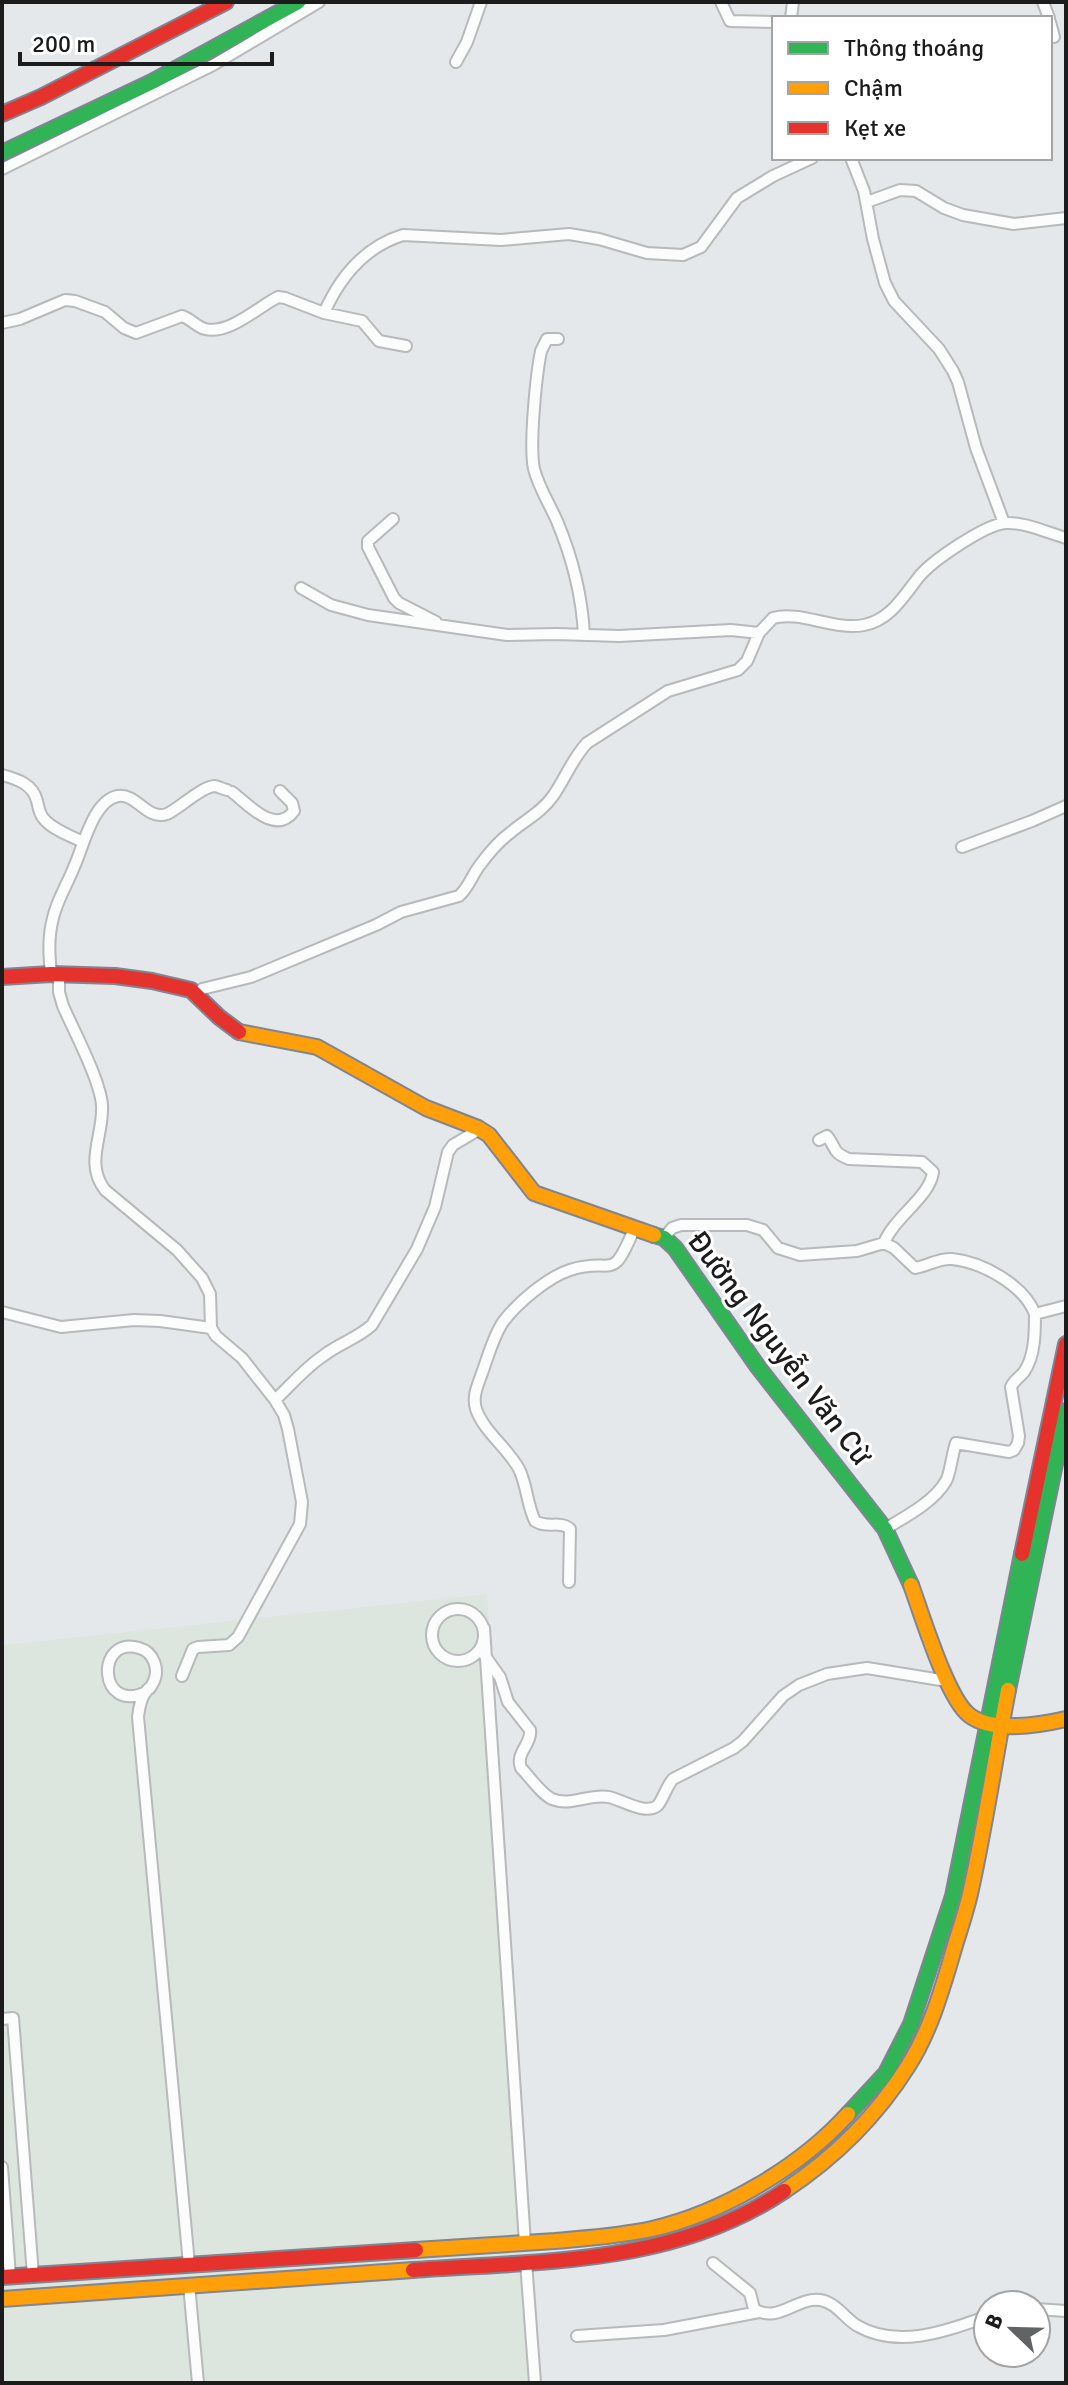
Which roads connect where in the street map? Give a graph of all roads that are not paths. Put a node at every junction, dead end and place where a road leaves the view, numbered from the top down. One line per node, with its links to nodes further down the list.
1 (226, 2): 10 (main road)
2 (298, 2): 11 (main road)
3 (319, 2): 14 (street)
4 (481, 2): 9 (street)
5 (721, 2): 6 (street)
6 (772, 22)
7 (1052, 30): 8 (street)
8 (1054, 37)
9 (456, 62)
10 (2, 114)
11 (2, 153)
12 (808, 160): 17 (street)
13 (852, 160): 15 (street)
14 (2, 169)
15 (867, 202): 16 (street); 22 (street)
16 (1066, 218)
17 (324, 313): 18 (street); 20 (street)
18 (2, 323)
19 (558, 339): 27 (street)
20 (406, 346)
21 (393, 519): 25 (street)
22 (1004, 523): 23 (street); 26 (street)
23 (1066, 538)
24 (301, 588): 25 (street)
25 (445, 627): 27 (street)
26 (759, 633): 27 (street); 35 (street)
27 (584, 635)
28 (2, 775): 31 (street)
29 (280, 791): 31 (street)
30 (1066, 806): 32 (street)
31 (83, 842): 33 (street)
32 (962, 847)
33 (55, 974): 34 (main road, Đường Nguyễn Văn Cừ); 35 (main road, Đường Nguyễn Văn Cừ); 44 (street)
34 (2, 977)
35 (198, 996): 36 (main road, Đường Nguyễn Văn Cừ)
36 (480, 1129): 38 (main road, Đường Nguyễn Văn Cừ); 46 (street)
37 (819, 1140): 40 (street)
38 (634, 1229): 39 (main road, Đường Nguyễn Văn Cừ); 49 (street)
39 (664, 1238): 40 (street); 48 (main road, Đường Nguyễn Văn Cừ)
40 (884, 1243): 43 (street)
41 (1066, 1306): 43 (street)
42 (2, 1312): 44 (street)
43 (1035, 1314): 48 (street)
44 (211, 1328): 46 (street)
45 (1066, 1344): 60 (main road)
46 (275, 1400): 54 (street)
47 (1066, 1411): 60 (main road)
48 (885, 1529): 55 (main road, Đường Nguyễn Văn Cừ)
49 (569, 1582)
50 (484, 1628): 51 (street); 52 (street); 52 (street)
51 (485, 1656): 53 (street); 55 (street)
52 (463, 1661): 53 (street)
53 (485, 1668): 65 (street)
54 (182, 1676)
55 (947, 1681): 60 (main road, Đường Nguyễn Văn Cừ)
56 (146, 1692): 57 (street); 57 (street); 58 (street)
57 (123, 1695): 58 (street)
58 (138, 1717): 68 (street)
59 (1066, 1719): 60 (main road)
60 (994, 1723): 62 (main road); 63 (main road)
61 (2, 2019): 69 (street)
62 (831, 2133): 63 (main road); 65 (main road)
63 (836, 2151): 66 (main road)
64 (2, 2167): 70 (street)
65 (525, 2243): 66 (main road); 68 (main road)
66 (526, 2262): 71 (main road); 77 (street)
67 (713, 2263): 73 (street)
68 (189, 2264): 69 (main road)
69 (33, 2275): 70 (main road)
70 (6, 2276)
71 (189, 2285): 72 (main road); 76 (street)
72 (2, 2299)
73 (759, 2312): 74 (street); 75 (street)
74 (972, 2321)
75 (577, 2336)
76 (198, 2383)
77 (535, 2383)

